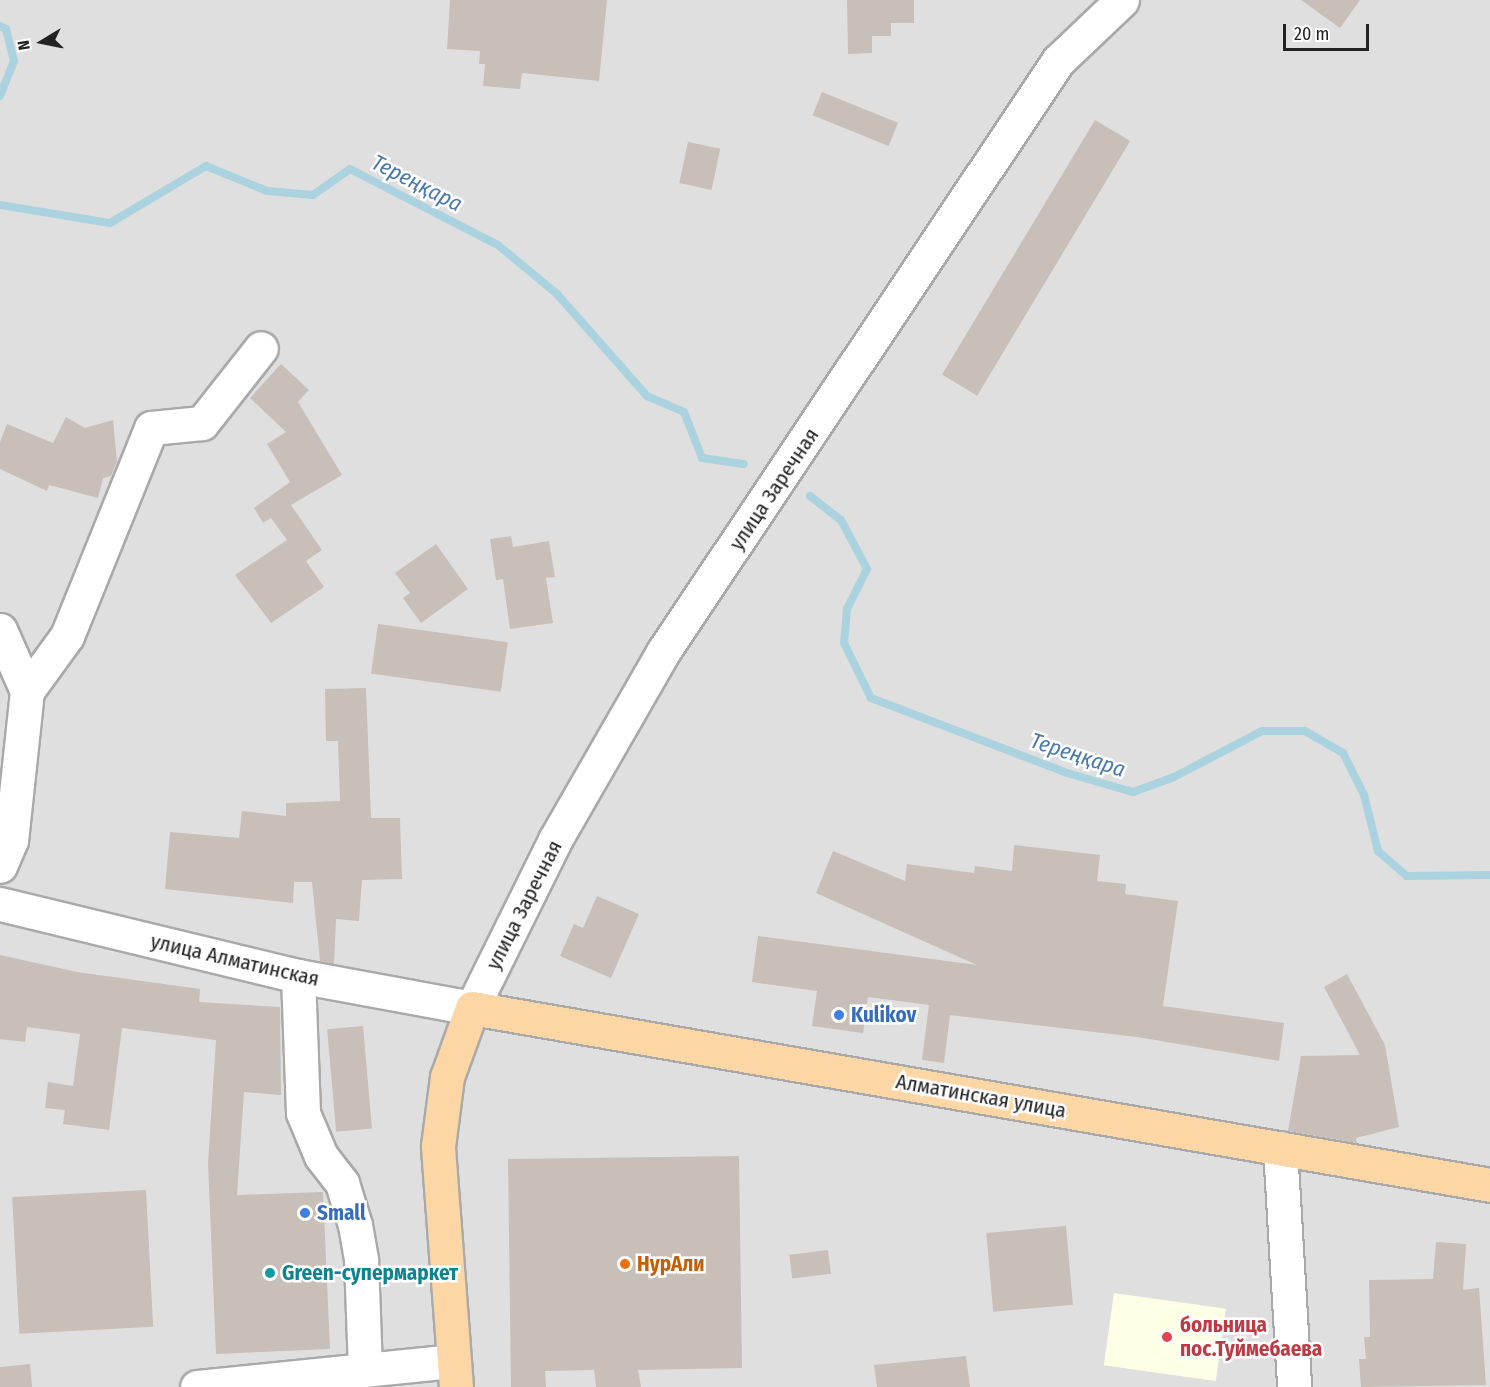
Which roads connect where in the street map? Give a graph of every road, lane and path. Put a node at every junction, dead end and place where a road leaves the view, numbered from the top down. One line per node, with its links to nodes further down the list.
1 (1112, 3): 8 (street, улица Заречная)
2 (261, 348): 4 (street)
3 (0, 630): 4 (street)
4 (27, 691): 5 (street)
5 (0, 866)
6 (0, 904): 7 (street, улица Алматинская)
7 (298, 976): 8 (street, улица Алматинская); 11 (street)
8 (472, 1008): 9 (main road, Алматинская улица); 12 (main road)
9 (1280, 1148): 10 (main road, Алматинская улица); 14 (street)
10 (1490, 1185)
11 (364, 1370): 12 (street); 13 (street)
12 (454, 1374)
13 (197, 1387)
14 (1294, 1387)

